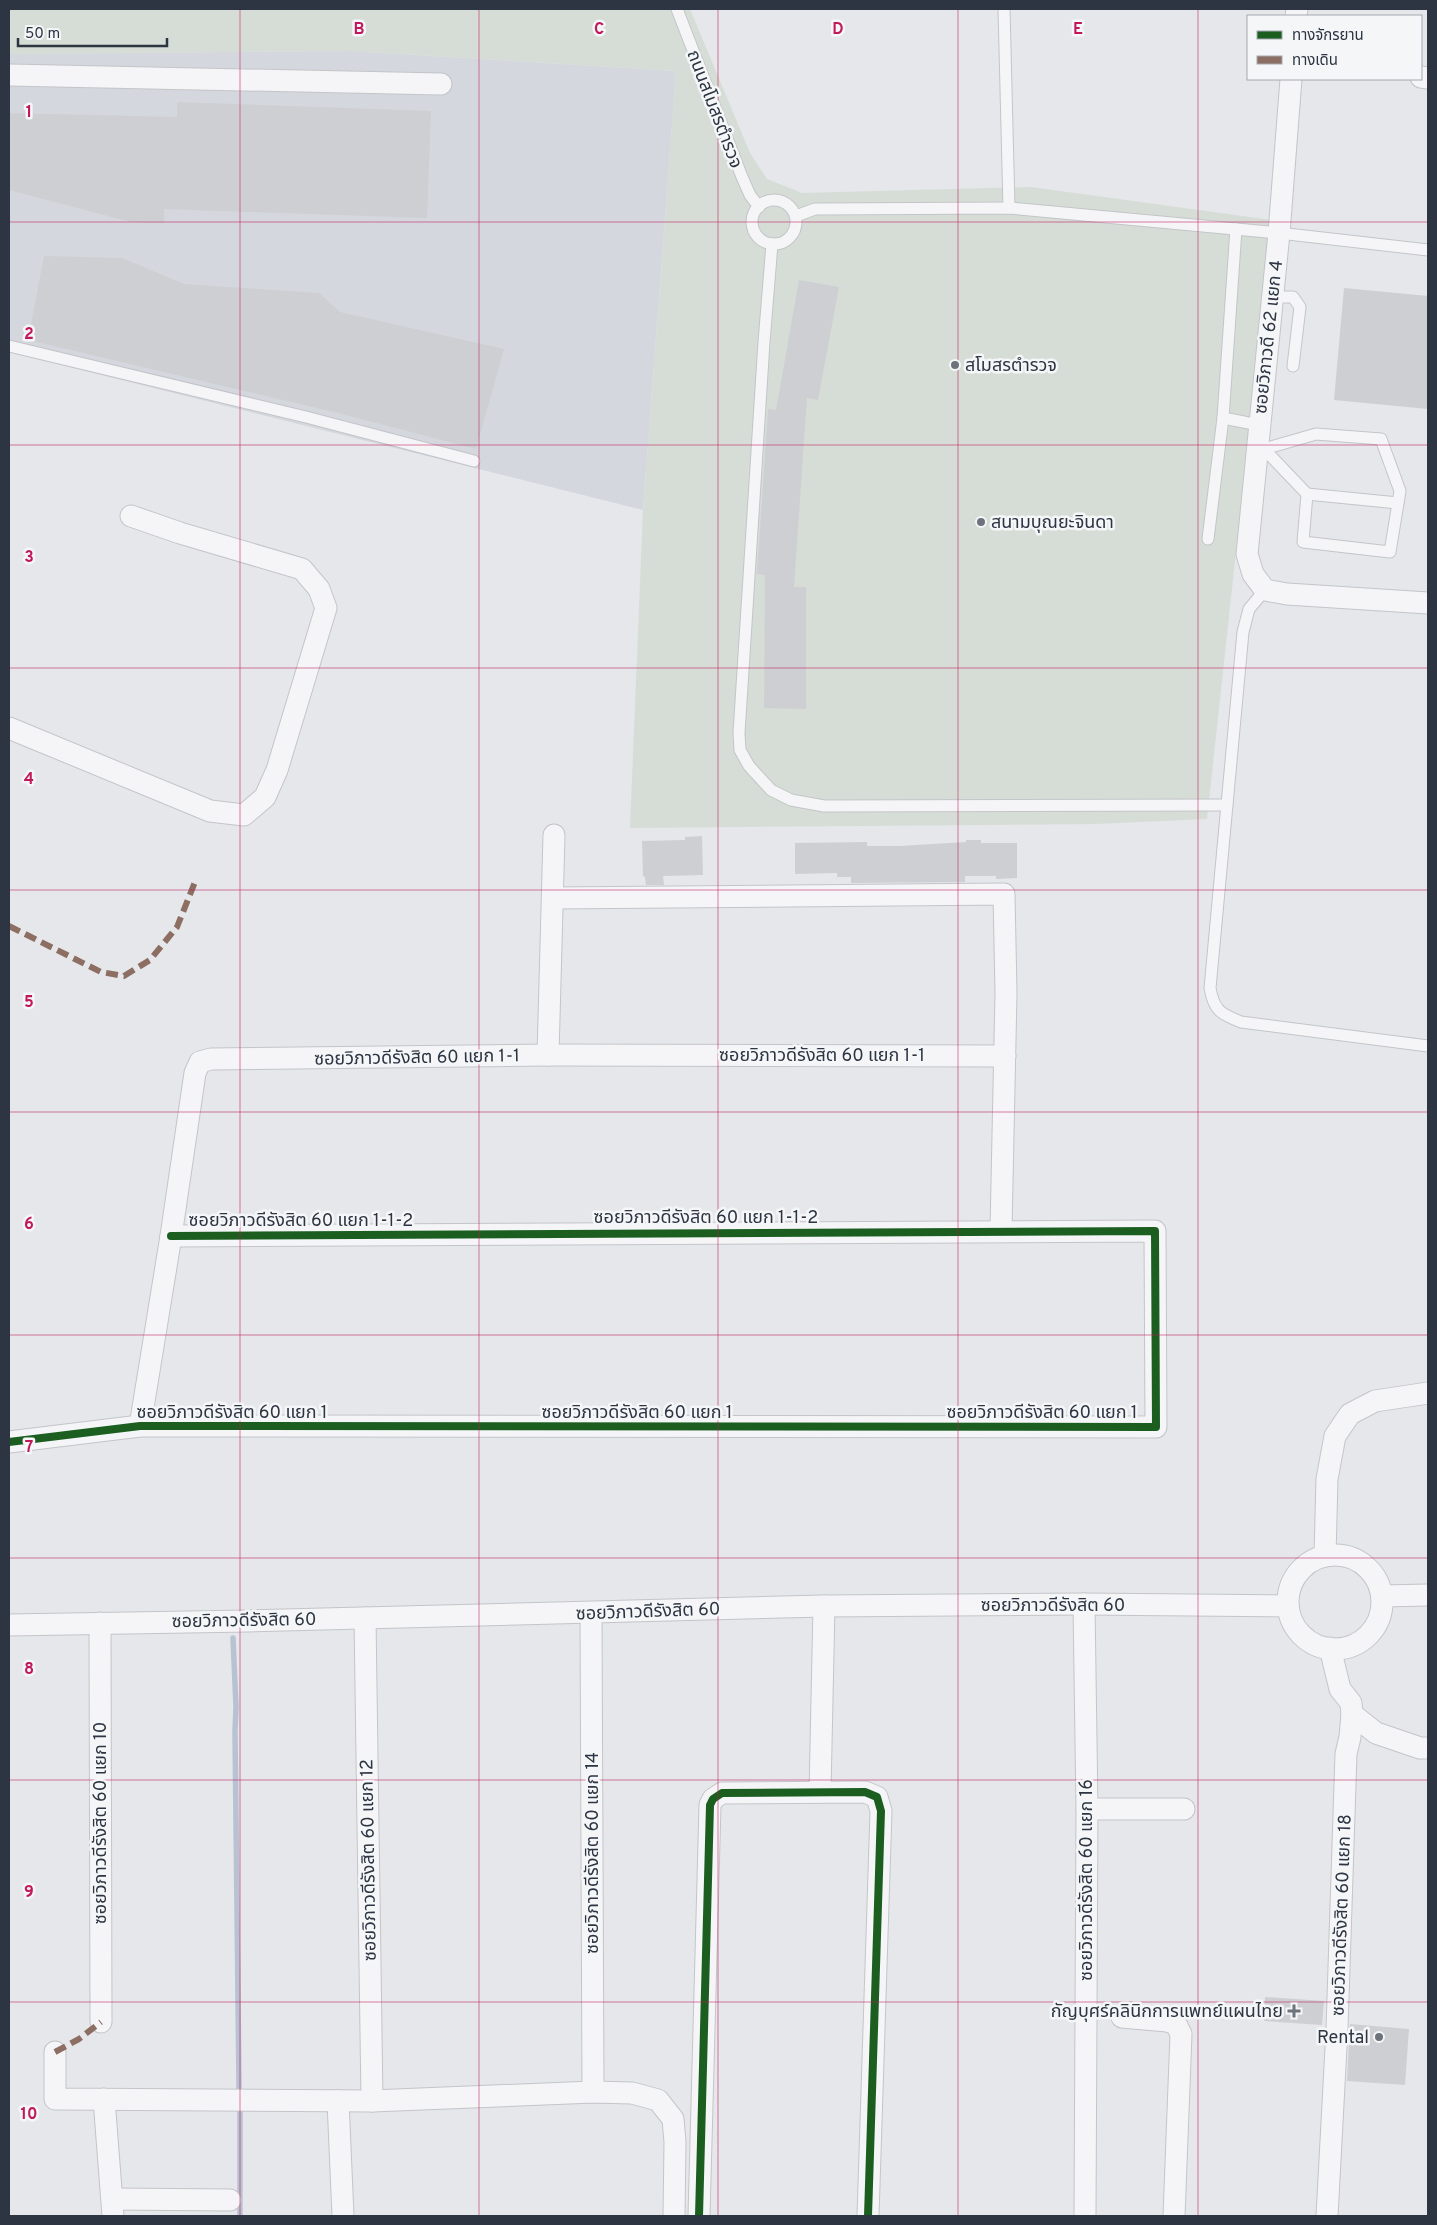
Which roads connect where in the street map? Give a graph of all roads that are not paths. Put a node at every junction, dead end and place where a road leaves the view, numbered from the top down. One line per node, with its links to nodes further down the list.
1 (677, 9): 6 (lane, ถนนสโมสรตำรวจ)
2 (1004, 9): 7 (lane)
3 (9, 75): 5 (street)
4 (1291, 80): 10 (street, ซอยวิภาวดี 62 แยก 4)
5 (441, 84)
6 (759, 207): 8 (lane); 11 (lane)
7 (1009, 208): 8 (lane); 9 (lane)
8 (796, 216): 11 (lane)
9 (1236, 228): 10 (lane); 16 (lane)
10 (1279, 233): 12 (lane); 13 (street, ซอยวิภาวดี 62 แยก 4)
11 (772, 244): 27 (lane)
12 (1428, 250)
13 (1272, 297): 15 (lane); 17 (street, ซอยวิภาวดี 62 แยก 4)
14 (9, 346): 19 (lane)
15 (1292, 366)
16 (1223, 418): 17 (lane); 23 (lane)
17 (1259, 425): 18 (street, ซอยวิภาวดี 62 แยก 4)
18 (1261, 451): 20 (lane); 21 (lane); 24 (street, ซอยวิภาวดี 62 แยก 4)
19 (474, 461)
20 (1307, 494): 21 (lane); 21 (lane)
21 (1398, 503)
22 (130, 516): 26 (street)
23 (1208, 539)
24 (1265, 590): 25 (street); 27 (lane)
25 (1428, 603)
26 (9, 728)
27 (1227, 805): 30 (lane)
28 (554, 835): 29 (street)
29 (552, 898): 31 (street); 32 (street)
30 (1428, 1046)
31 (548, 1055): 32 (street, ซอยวิภาวดีรังสิต 60 แยก 1-1); 34 (street, ซอยวิภาวดีรังสิต 60 แยก 1-1)
32 (1005, 1056): 33 (street)
33 (1001, 1230): 34 (street, ซอยวิภาวดีรังสิต 60 แยก 1-1-2); 35 (street, ซอยวิภาวดีรังสิต 60 แยก 1-1-2)
34 (171, 1236): 37 (street, ซอยวิภาวดีรังสิต 60 แยก 1-1)
35 (1155, 1317): 37 (street, ซอยวิภาวดีรังสิต 60 แยก 1)
36 (1428, 1393): 39 (street)
37 (140, 1426): 38 (street, ซอยวิภาวดีรังสิต 60 แยก 1)
38 (9, 1442)
39 (1326, 1556): 41 (street); 44 (street)
40 (1428, 1595): 41 (street)
41 (1382, 1596): 49 (street)
42 (1084, 1604): 43 (street, ซอยวิภาวดีรังสิต 60); 44 (street, ซอยวิภาวดีรังสิต 60); 53 (street, ซอยวิภาวดีรังสิต 60 แยก 16)
43 (824, 1606): 45 (street, ซอยวิภาวดีรังสิต 60); 52 (street)
44 (1288, 1606): 49 (street)
45 (590, 1612): 46 (street, ซอยวิภาวดีรังสิต 60); 58 (street, ซอยวิภาวดีรังสิต 60 แยก 14)
46 (365, 1618): 47 (street, ซอยวิภาวดีรังสิต 60); 61 (street, ซอยวิภาวดีรังสิต 60 แยก 12)
47 (100, 1623): 48 (street, ซอยวิภาวดีรังสิต 60); 56 (street, ซอยวิภาวดีรังสิต 60 แยก 10)
48 (9, 1625)
49 (1330, 1648): 50 (street)
50 (1352, 1714): 51 (street); 70 (street, ซอยวิภาวดีรังสิต 60 แยก 18)
51 (1428, 1748)
52 (820, 1792): 66 (street); 67 (street)
53 (1087, 1809): 54 (street); 68 (street, ซอยวิภาวดีรังสิต 60 แยก 16)
54 (1184, 1809)
55 (1122, 2017): 69 (street)
56 (101, 2022)
57 (55, 2052): 59 (street)
58 (593, 2092): 61 (street); 65 (street)
59 (104, 2099): 60 (street); 63 (street)
60 (338, 2101): 61 (street); 64 (street)
61 (372, 2101)
62 (230, 2200): 63 (street)
63 (113, 2208)
64 (343, 2216)
65 (674, 2216)
66 (700, 2216)
67 (868, 2216)
68 (1085, 2216)
69 (1174, 2216)
70 (1326, 2216)

